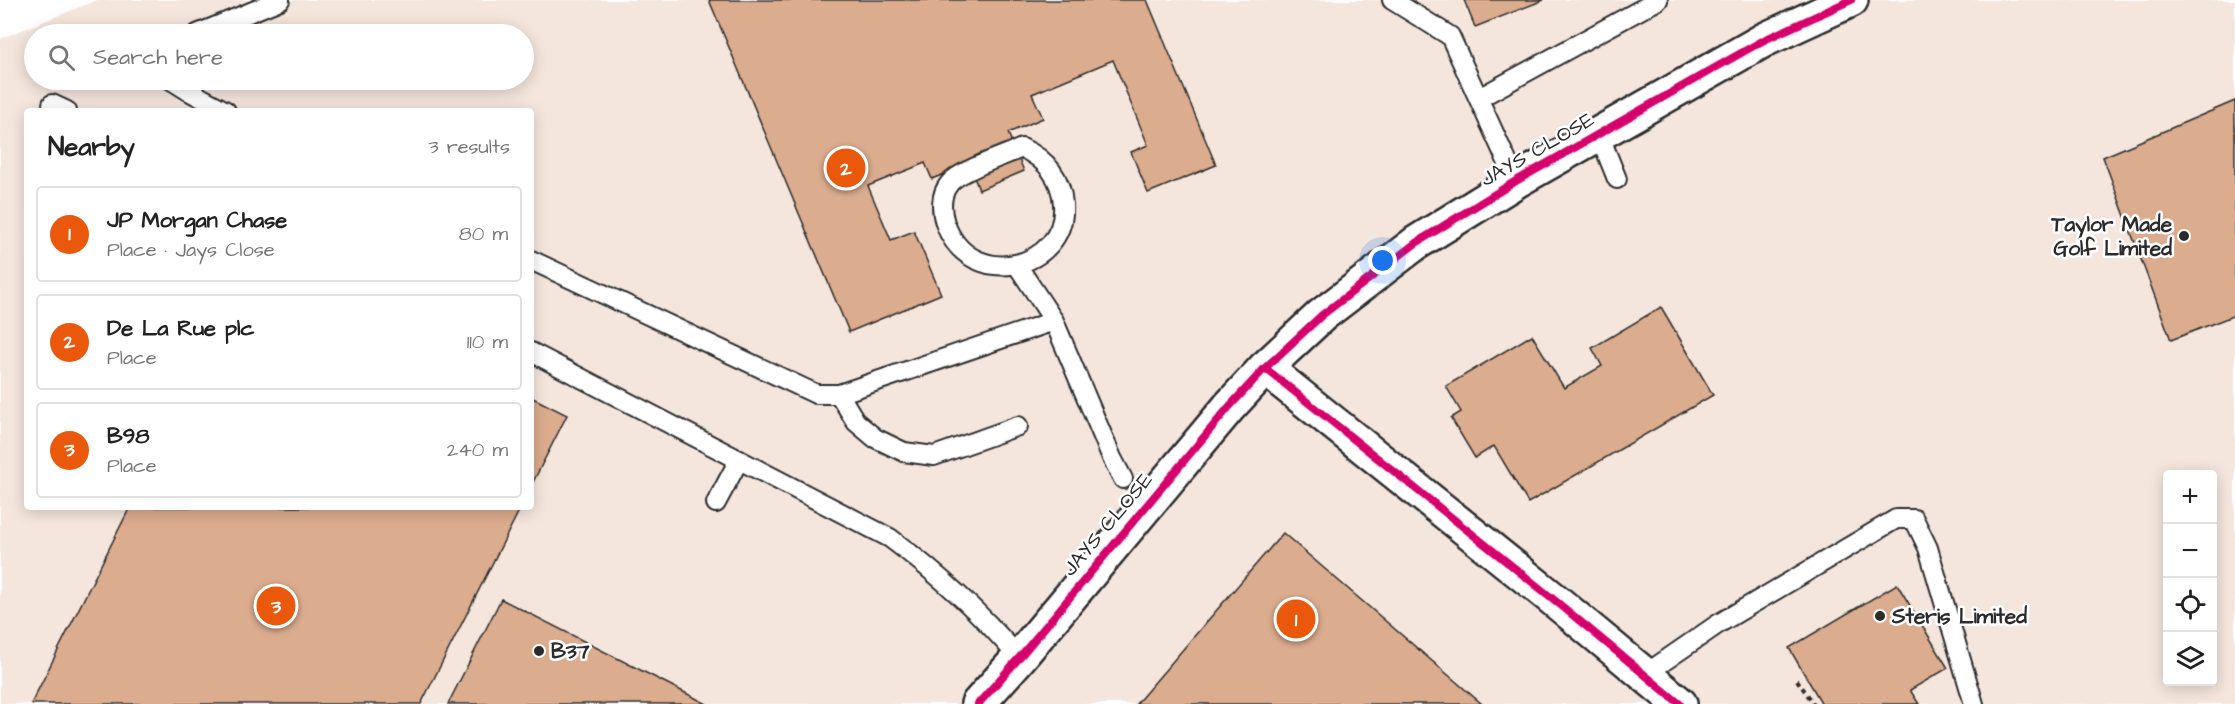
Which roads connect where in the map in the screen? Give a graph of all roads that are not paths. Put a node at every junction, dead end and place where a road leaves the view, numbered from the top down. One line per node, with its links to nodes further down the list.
1 (280, 0): 5 (lane)
2 (1392, 0): 7 (lane)
3 (1658, 0): 7 (lane)
4 (1851, 0): 9 (street, JAYS CLOSE)
5 (221, 24)
6 (187, 90): 8 (lane)
7 (1479, 98): 11 (lane)
8 (220, 108)
9 (1599, 134): 10 (lane); 11 (street, JAYS CLOSE)
10 (1617, 179)
11 (1516, 181): 16 (street, JAYS CLOSE)
12 (534, 261): 17 (lane)
13 (1017, 265): 13 (lane); 14 (lane)
14 (1054, 321): 17 (lane); 20 (lane)
15 (534, 354): 19 (lane)
16 (1265, 368): 22 (street, JAYS CLOSE); 23 (street)
17 (839, 394): 18 (lane)
18 (1018, 426)
19 (739, 460): 21 (lane); 22 (lane)
20 (1123, 479)
21 (716, 503)
22 (1019, 658): 24 (street, JAYS CLOSE)
23 (1644, 675): 25 (street); 26 (lane)
24 (978, 704)
25 (1680, 704)
26 (1974, 704)

